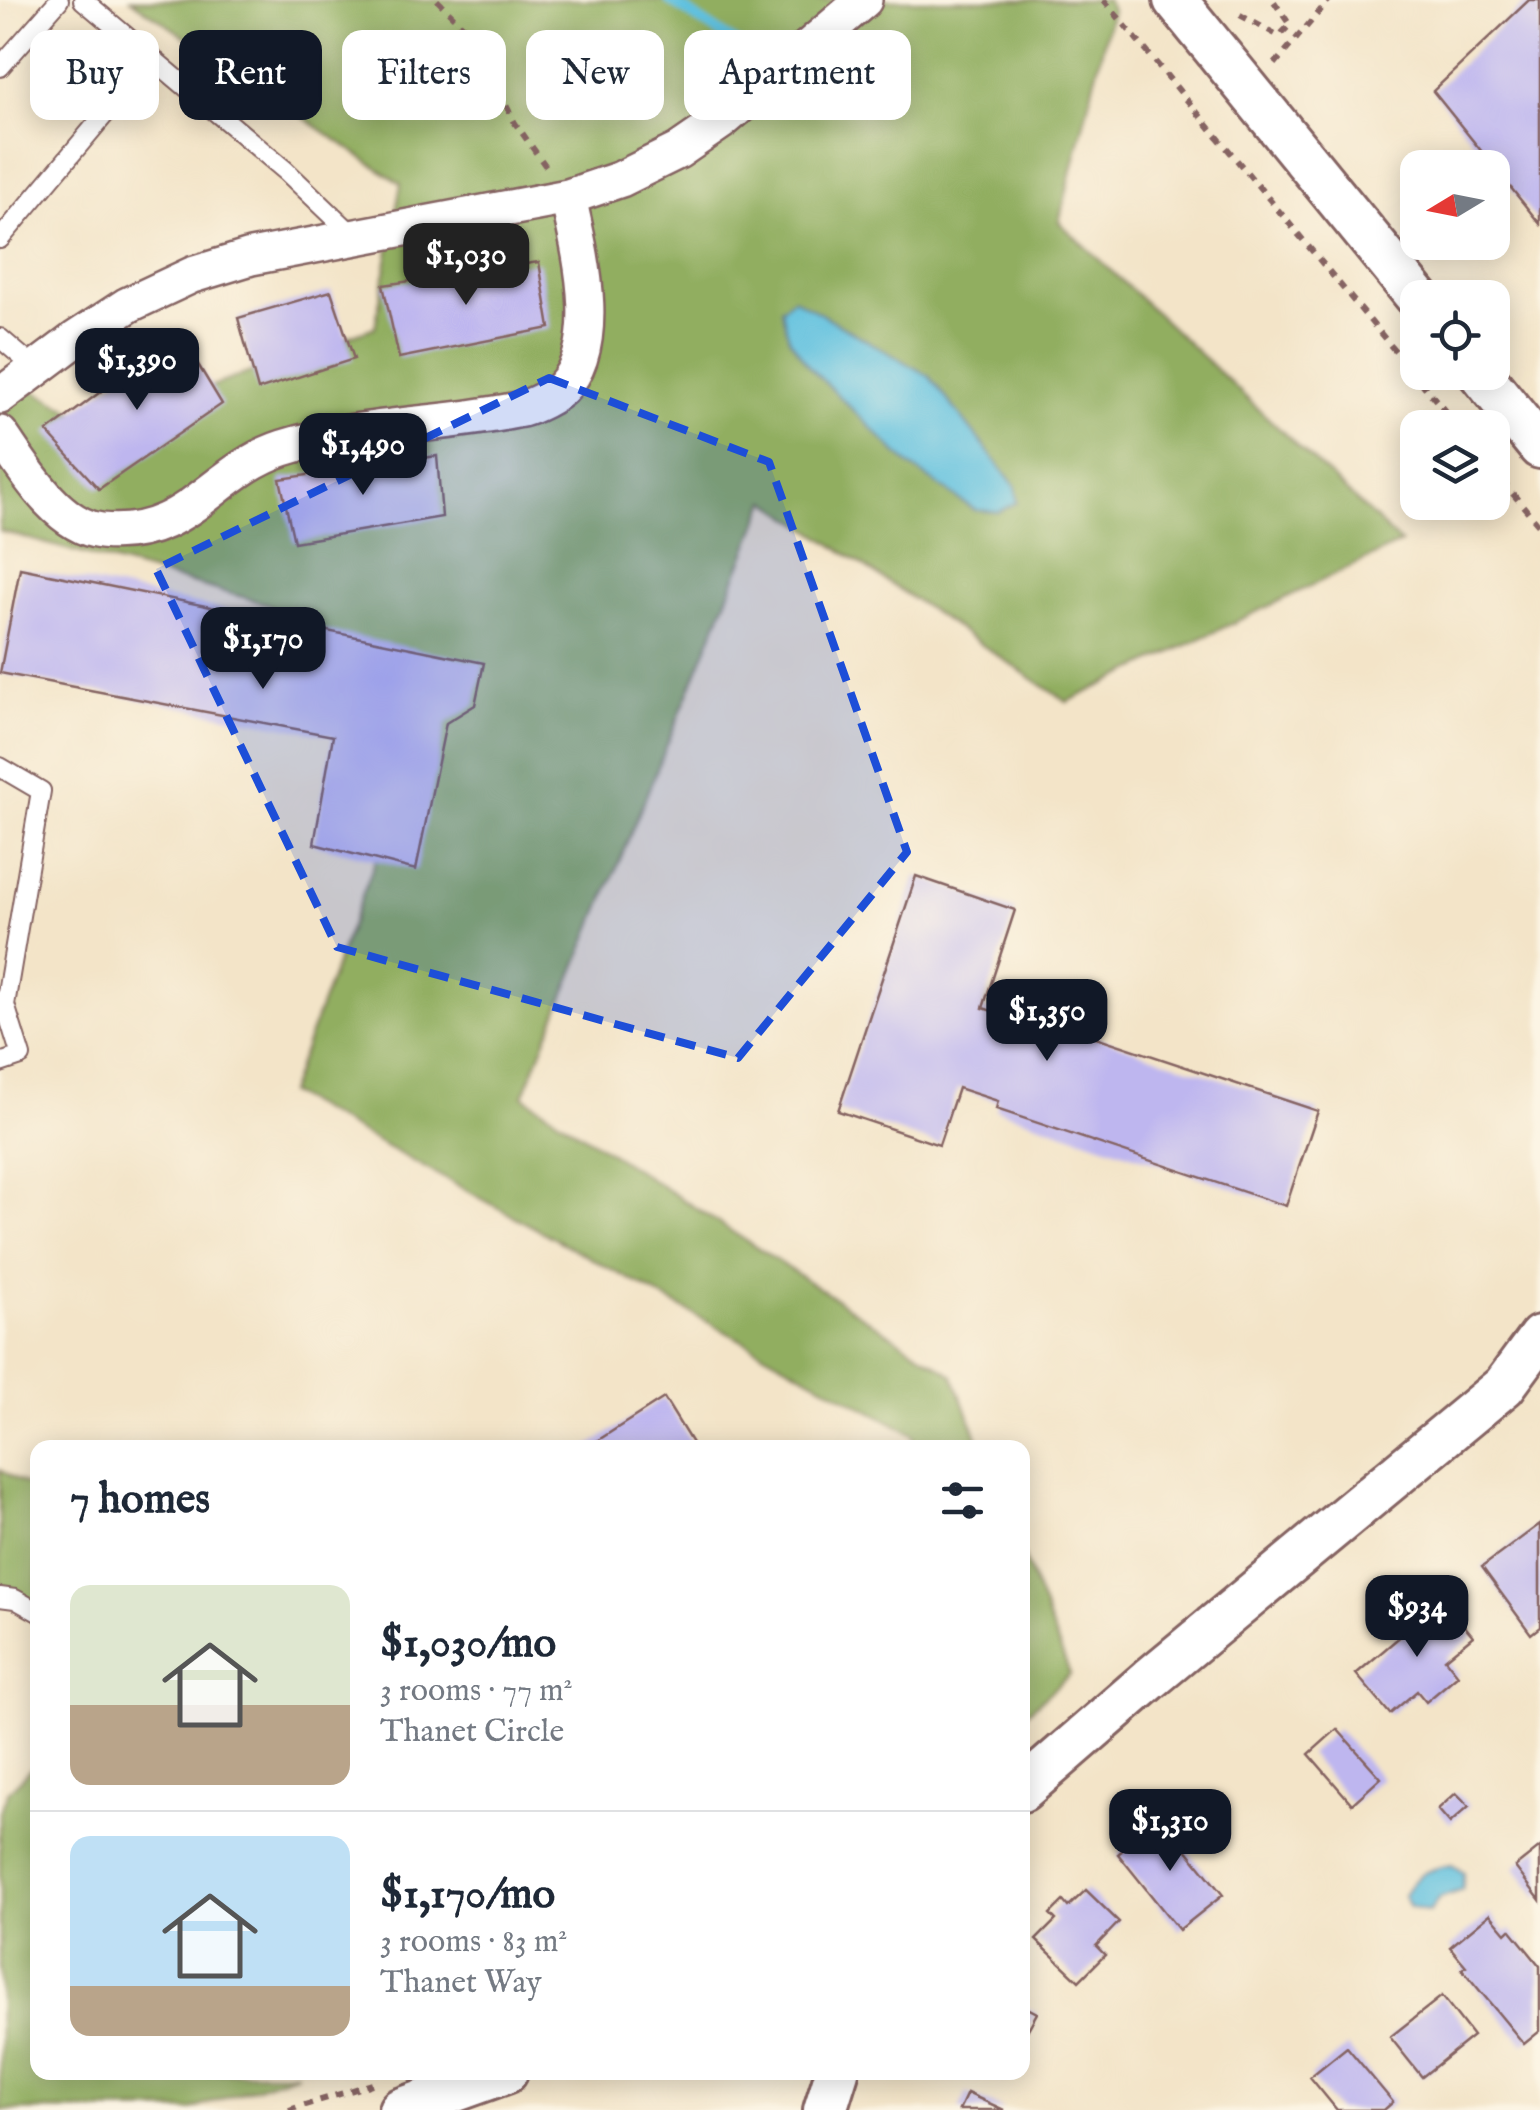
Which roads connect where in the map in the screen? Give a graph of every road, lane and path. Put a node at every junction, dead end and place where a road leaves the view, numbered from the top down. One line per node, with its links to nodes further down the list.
1 (59, 0): 12 (lane)
2 (83, 0): 9 (lane)
3 (438, 0): 15 (path)
4 (864, 0): 15 (street)
5 (1104, 0): 23 (path)
6 (1273, 0): 10 (path)
7 (1329, 0): 13 (path)
8 (1183, 3): 18 (street)
9 (118, 30)
10 (1280, 36)
11 (159, 64): 16 (lane)
12 (0, 67)
13 (1267, 74)
14 (100, 120): 17 (lane)
15 (568, 197): 16 (street); 24 (street)
16 (356, 237): 20 (street)
17 (0, 239)
18 (1404, 280)
19 (0, 338): 20 (lane)
20 (36, 369): 22 (street)
21 (1494, 390): 25 (street)
22 (0, 396)
23 (1444, 410)
24 (0, 434)
25 (1540, 447)
26 (1510, 490): 27 (path)
27 (1540, 526)
28 (0, 767): 29 (lane)
29 (0, 1063)
30 (1540, 1336): 31 (street)
31 (1522, 1378): 34 (street)
32 (0, 1597): 33 (lane)
33 (30, 1608)
34 (1030, 1783)
35 (467, 2080): 36 (street)
36 (390, 2096): 37 (path)
37 (289, 2110)

